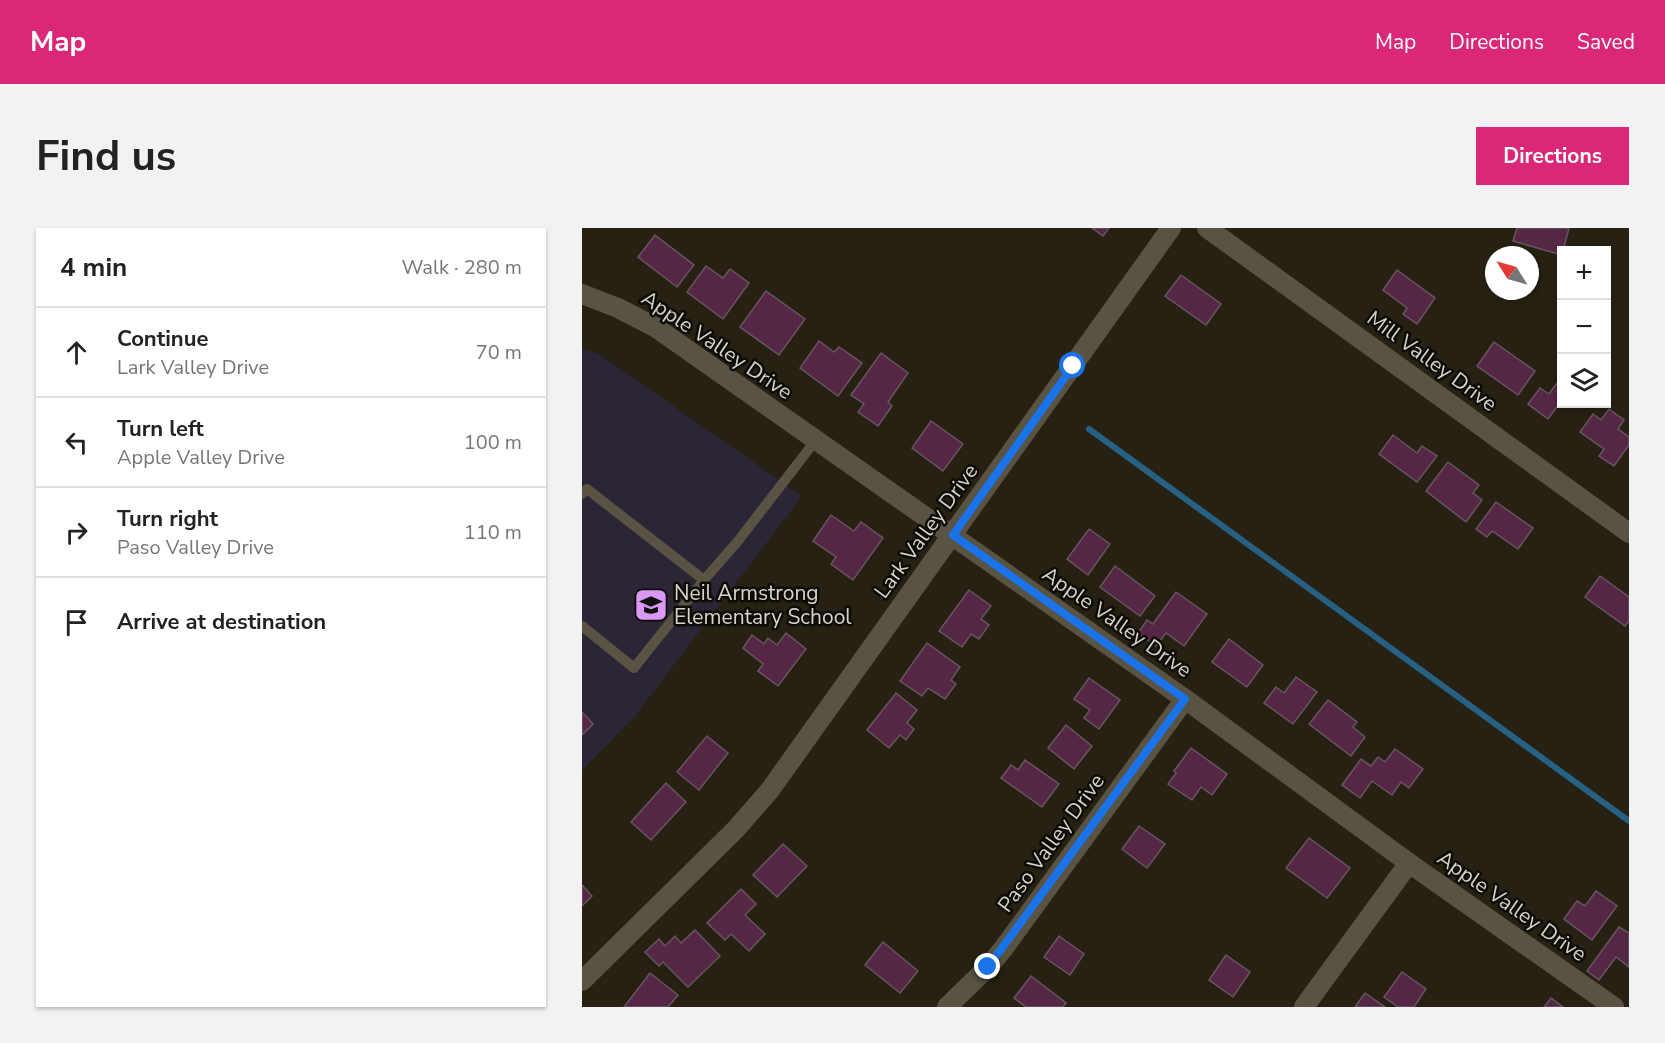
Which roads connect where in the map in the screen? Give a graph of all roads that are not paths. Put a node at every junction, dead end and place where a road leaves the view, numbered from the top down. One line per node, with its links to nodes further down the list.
1 (1171, 228): 7 (street, Lark Valley Drive)
2 (1207, 228): 6 (street, Mill Valley Drive)
3 (582, 294): 4 (street, Apple Valley Drive)
4 (816, 440): 7 (street, Apple Valley Drive); 8 (lane)
5 (582, 494): 8 (lane)
6 (1629, 533)
7 (953, 535): 10 (street, Apple Valley Drive); 12 (street, Lark Valley Drive)
8 (704, 580): 9 (lane)
9 (582, 626)
10 (1185, 699): 11 (street, Apple Valley Drive); 13 (street, Paso Valley Drive)
11 (1409, 863): 14 (street); 15 (street, Apple Valley Drive)
12 (582, 981)
13 (947, 1007)
14 (1304, 1007)
15 (1614, 1007)

